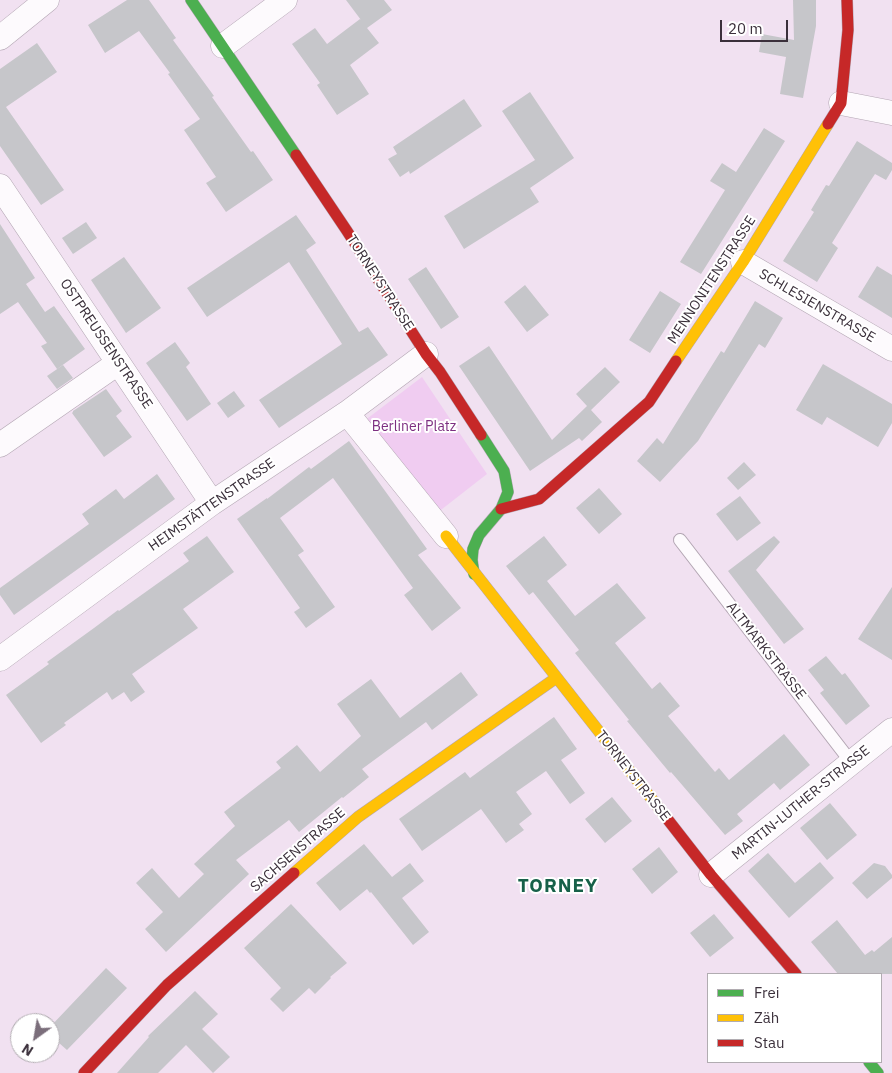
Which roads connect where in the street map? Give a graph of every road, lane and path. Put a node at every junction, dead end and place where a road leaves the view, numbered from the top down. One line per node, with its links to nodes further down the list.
1 (47, 0): 5 (street)
2 (191, 0): 6 (street, TORNEYSTRASSE)
3 (285, 0): 6 (street)
4 (847, 0): 7 (street, MENNONITENSTRASSE)
5 (0, 38)
6 (223, 46): 12 (street, TORNEYSTRASSE)
7 (841, 103): 8 (street); 10 (street, MENNONITENSTRASSE)
8 (892, 113)
9 (0, 186): 13 (street, OSTPREUSSENSTRASSE)
10 (742, 262): 11 (street, SCHLESIENSTRASSE); 17 (street, MENNONITENSTRASSE)
11 (892, 349)
12 (426, 354): 14 (street, HEIMSTÄTTENSTRASSE); 17 (street, TORNEYSTRASSE)
13 (118, 363): 15 (street); 16 (street, OSTPREUSSENSTRASSE)
14 (347, 413): 16 (street, HEIMSTÄTTENSTRASSE); 18 (street, TORNEYSTRASSE)
15 (0, 445)
16 (212, 503): 21 (street, HEIMSTÄTTENSTRASSE)
17 (501, 509): 20 (street, TORNEYSTRASSE)
18 (446, 536): 20 (street, TORNEYSTRASSE)
19 (680, 540): 24 (lane, ALTMARKSTRASSE)
20 (474, 574): 22 (street, TORNEYSTRASSE)
21 (0, 659)
22 (556, 678): 25 (street, TORNEYSTRASSE); 29 (street, SACHSENSTRASSE)
23 (892, 730): 24 (street, MARTIN-LUTHER-STRASSE)
24 (851, 762): 25 (street, MARTIN-LUTHER-STRASSE)
25 (711, 875): 26 (street, TORNEYSTRASSE)
26 (795, 973)
27 (870, 1063): 30 (street)
28 (892, 1068): 30 (street)
29 (84, 1073)
30 (878, 1073)

